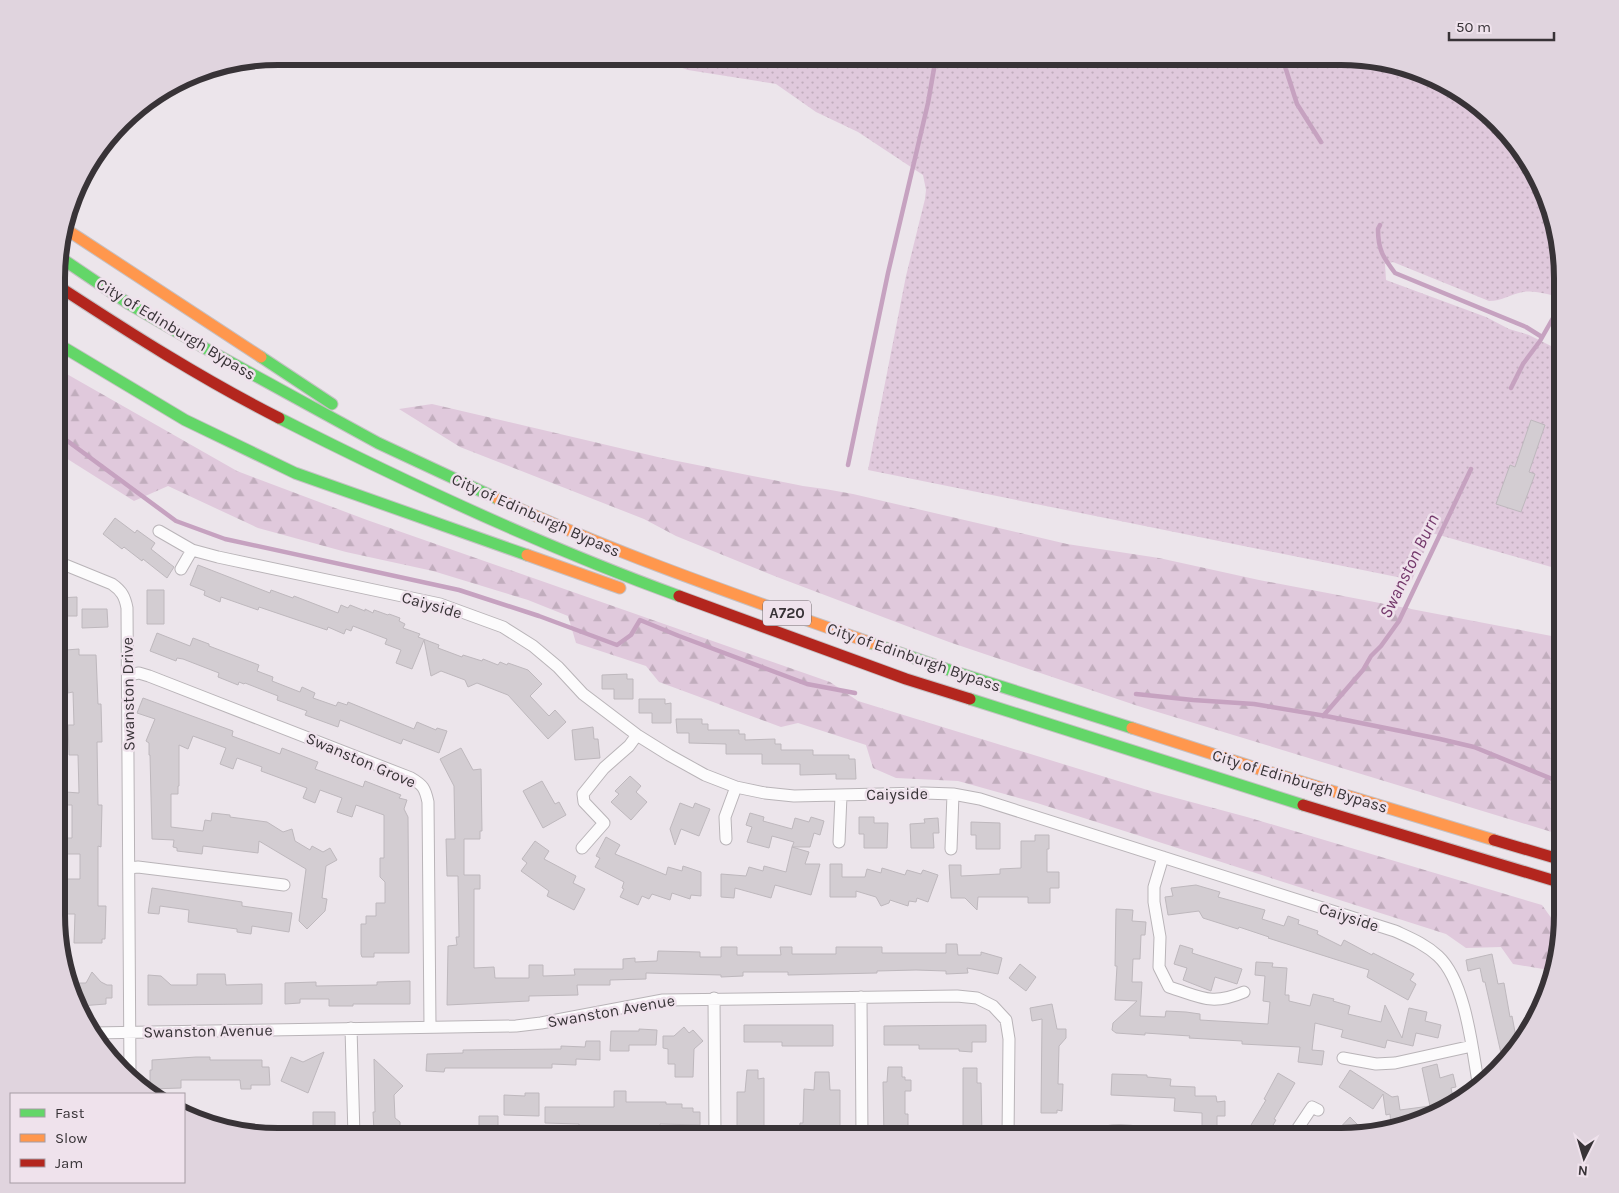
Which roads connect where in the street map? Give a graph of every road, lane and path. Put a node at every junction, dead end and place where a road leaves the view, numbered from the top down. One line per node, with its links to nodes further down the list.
1 (70, 232): 5 (highway)
2 (65, 261): 14 (highway, City of Edinburgh Bypass / A720)
3 (65, 291): 17 (highway, City of Edinburgh Bypass / A720)
4 (65, 348): 13 (highway)
5 (339, 408)
6 (355, 418): 7 (highway)
7 (371, 426)
8 (386, 434): 14 (highway)
9 (159, 531): 10 (street, Caiyside)
10 (192, 550): 12 (street); 18 (street, Caiyside)
11 (65, 565): 16 (street, Swanston Drive)
12 (181, 569)
13 (630, 592)
14 (749, 600): 27 (highway, City of Edinburgh Bypass / A720)
15 (715, 621): 17 (highway)
16 (128, 675): 28 (street, Swanston Drive); 34 (street, Swanston Grove)
17 (906, 679): 29 (highway, City of Edinburgh Bypass / A720)
18 (637, 735): 19 (street, Caiyside); 24 (street)
19 (736, 787): 21 (street, Caiyside); 22 (street)
20 (953, 794): 21 (street, Caiyside); 25 (street); 26 (street, Caiyside)
21 (841, 796): 23 (street)
22 (726, 839)
23 (839, 842)
24 (582, 848)
25 (951, 849)
26 (1163, 857): 31 (street); 38 (street, Caiyside)
27 (1554, 858)
28 (129, 868): 30 (street); 36 (street, Swanston Drive)
29 (1554, 881)
30 (284, 885)
31 (1244, 992)
32 (861, 997): 33 (street, Swanston Avenue); 46 (street); 47 (street, Swanston Avenue)
33 (714, 998): 34 (street, Swanston Avenue); 45 (street)
34 (430, 1026): 35 (street, Swanston Avenue)
35 (351, 1028): 36 (street, Swanston Avenue); 44 (street)
36 (130, 1032): 37 (street, Swanston Avenue); 40 (street, Swanston Drive)
37 (100, 1033)
38 (1472, 1046): 39 (street); 41 (street, Caiyside)
39 (1343, 1058)
40 (130, 1069)
41 (1477, 1079)
42 (1318, 1110): 49 (street)
43 (1111, 1127): 48 (street)
44 (354, 1128)
45 (715, 1128)
46 (862, 1128)
47 (1008, 1128)
48 (1117, 1128)
49 (1298, 1128)

